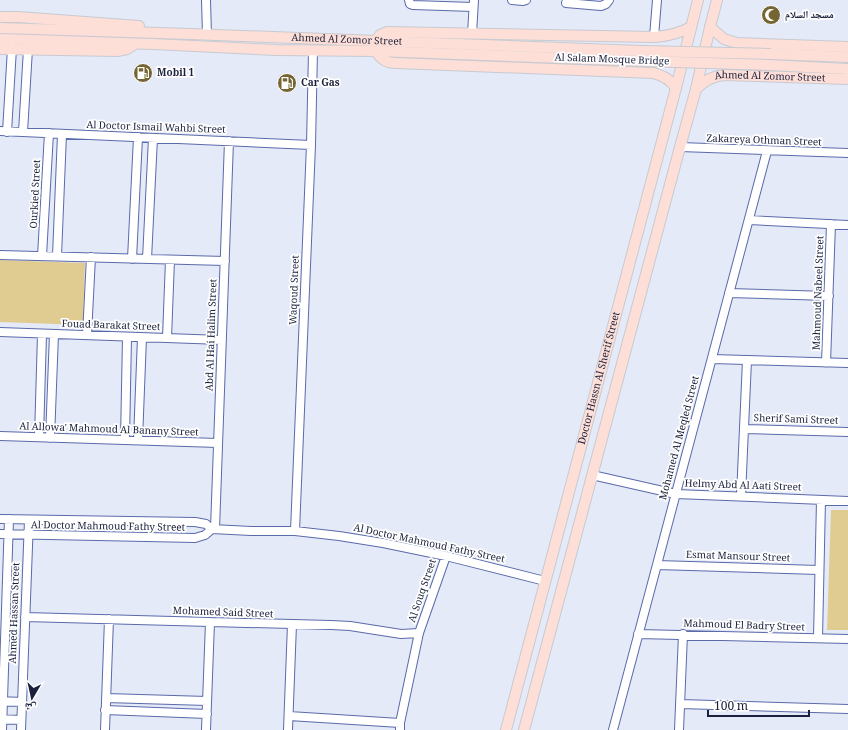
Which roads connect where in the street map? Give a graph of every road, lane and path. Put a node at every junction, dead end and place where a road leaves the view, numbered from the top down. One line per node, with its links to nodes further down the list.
1 (206, 0): 17 (street)
2 (409, 0): 9 (street)
3 (512, 0): 4 (street)
4 (526, 0)
5 (609, 0): 10 (street)
6 (657, 0): 18 (street)
7 (698, 0): 12 (main road, Doctor Hassn Al Sherif Street)
8 (717, 0): 14 (main road, Doctor Hassn Al Sherif Street)
9 (473, 3): 16 (street)
10 (566, 3)
11 (0, 17): 15 (main road, Ahmed Al Zomor Street)
12 (691, 27): 18 (main road, Ahmed Al Zomor Street); 34 (main road, Doctor Hassn Al Sherif Street)
13 (0, 28): 15 (main road)
14 (710, 28): 21 (main road); 35 (main road, Doctor Hassn Al Sherif Street)
15 (191, 34): 17 (main road, Ahmed Al Zomor Street)
16 (472, 34): 18 (main road, Ahmed Al Zomor Street); 22 (main road, Ahmed Al Zomor Street)
17 (207, 35): 22 (main road, Ahmed Al Zomor Street)
18 (654, 37): 31 (main road)
19 (0, 39): 20 (main road)
20 (134, 44): 26 (main road, Ahmed Al Zomor Street); 27 (main road, Ahmed Al Zomor Street)
21 (737, 44): 23 (main road); 32 (main road)
22 (376, 46): 27 (main road, Ahmed Al Zomor Street); 29 (main road, Al Salam Mosque Bridge, bridge); 31 (main road, Ahmed Al Zomor Street)
23 (848, 47)
24 (12, 48): 25 (main road, Ahmed Al Zomor Street); 26 (main road, Ahmed Al Zomor Street); 36 (street)
25 (0, 49)
26 (28, 49): 37 (street)
27 (313, 50): 43 (street, Waqoud Street)
28 (848, 57): 29 (main road, Al Salam Mosque Bridge)
29 (770, 60): 30 (main road, Al Salam Mosque Bridge)
30 (848, 69)
31 (646, 73): 34 (main road, Ahmed Al Zomor Street)
32 (729, 74): 33 (main road, Ahmed Al Zomor Street); 35 (main road, Ahmed Al Zomor Street)
33 (848, 79)
34 (676, 88): 72 (main road, Doctor Hassn Al Sherif Street)
35 (696, 89): 44 (main road, Doctor Hassn Al Sherif Street)
36 (3, 131): 37 (street, Al Doctor Ismail Wahbi Street)
37 (23, 132): 38 (street, Al Doctor Ismail Wahbi Street)
38 (49, 133): 39 (street, Al Doctor Ismail Wahbi Street); 51 (street, Ourkied Street)
39 (62, 134): 40 (street, Al Doctor Ismail Wahbi Street); 52 (street)
40 (138, 137): 41 (street, Al Doctor Ismail Wahbi Street); 54 (street)
41 (153, 138): 42 (street, Al Doctor Ismail Wahbi Street); 55 (street)
42 (229, 141): 43 (street, Al Doctor Ismail Wahbi Street); 57 (street, Abd Al Hai Halim Street)
43 (311, 145): 93 (street, Waqoud Street)
44 (680, 147): 45 (street, Zakareya Othman Street); 73 (main road, Doctor Hassn Al Sherif Street)
45 (767, 151): 46 (street, Zakareya Othman Street); 47 (street, Mohamed Al Meqled Street)
46 (848, 153)
47 (749, 220): 48 (street); 58 (street, Mohamed Al Meqled Street)
48 (831, 224): 49 (street); 59 (street, Mahmoud Nabeel Street)
49 (848, 225)
50 (0, 255): 51 (street)
51 (42, 256): 52 (street)
52 (57, 256): 53 (street)
53 (91, 258): 54 (street); 63 (street)
54 (132, 259): 55 (street)
55 (147, 259): 56 (street)
56 (170, 260): 57 (street); 66 (street)
57 (225, 261): 67 (street, Abd Al Hai Halim Street)
58 (729, 293): 59 (street); 68 (street, Mohamed Al Meqled Street)
59 (829, 296): 70 (street, Mahmoud Nabeel Street)
60 (0, 332): 61 (street, Fouad Barakat Street)
61 (42, 334): 62 (street, Fouad Barakat Street); 77 (street)
62 (54, 334): 63 (street, Fouad Barakat Street); 78 (street)
63 (88, 335): 64 (street, Fouad Barakat Street)
64 (127, 337): 65 (street, Fouad Barakat Street); 79 (street)
65 (142, 337): 66 (street, Fouad Barakat Street); 80 (street)
66 (167, 338): 67 (street, Fouad Barakat Street)
67 (222, 340): 81 (street, Abd Al Hai Halim Street)
68 (712, 359): 69 (street); 83 (street, Mohamed Al Meqled Street)
69 (747, 360): 70 (street); 74 (street, Sherif Sami Street)
70 (826, 363): 71 (street)
71 (848, 363)
72 (588, 419): 73 (main road); 89 (main road, Doctor Hassn Al Sherif Street)
73 (606, 423): 82 (main road, Doctor Hassn Al Sherif Street)
74 (744, 429): 75 (street, Sherif Sami Street); 84 (street, Sherif Sami Street)
75 (848, 432)
76 (0, 436): 77 (street, Al Allowa' Mahmoud Al Banany Street)
77 (39, 437): 78 (street, Al Allowa' Mahmoud Al Banany Street)
78 (50, 438): 79 (street, Al Allowa' Mahmoud Al Banany Street)
79 (124, 440): 80 (street, Al Allowa' Mahmoud Al Banany Street)
80 (138, 440): 81 (street, Al Allowa' Mahmoud Al Banany Street)
81 (218, 443): 92 (street, Abd Al Hai Halim Street)
82 (592, 475): 83 (street, Helmy Abd Al Aati Street); 91 (main road, Doctor Hassn Al Sherif Street)
83 (676, 494): 84 (street, Helmy Abd Al Aati Street); 98 (street, Mohamed Al Meqled Street)
84 (741, 496): 85 (street, Helmy Abd Al Aati Street)
85 (821, 500): 86 (street, Helmy Abd Al Aati Street); 99 (street)
86 (848, 501)
87 (0, 519): 88 (street, Al Doctor Mahmoud Fathy Street)
88 (9, 519): 90 (street, Al Doctor Mahmoud Fathy Street); 95 (street, Ahmed Hassan Street)
89 (562, 519): 91 (main road); 100 (main road, Doctor Hassn Al Sherif Street)
90 (29, 520): 92 (street, Al Doctor Mahmoud Fathy Street); 96 (street, Ahmed Hassan Street)
91 (579, 523): 128 (main road, Doctor Hassn Al Sherif Street)
92 (214, 529): 93 (street, Al Doctor Mahmoud Fathy Street); 96 (street, Al Doctor Mahmoud Fathy Street)
93 (295, 531): 97 (street, Al Doctor Mahmoud Fathy Street)
94 (0, 534): 95 (street, Al Doctor Mahmoud Fathy Street)
95 (9, 535): 96 (street, Al Doctor Mahmoud Fathy Street); 111 (street, Ahmed Hassan Street)
96 (28, 535): 101 (street, Ahmed Hassan Street)
97 (446, 556): 100 (street, Al Doctor Mahmoud Fathy Street); 105 (street, Al Souq Street)
98 (657, 565): 99 (street, Esmat Mansour Street); 106 (street, Mohamed Al Meqled Street)
99 (820, 570): 108 (street)
100 (545, 581): 127 (main road, Doctor Hassn Al Sherif Street)
101 (25, 617): 102 (street, Mohamed Said Street); 113 (street, Ahmed Hassan Street)
102 (109, 619): 103 (street, Mohamed Said Street); 110 (street)
103 (210, 622): 104 (street, Mohamed Said Street); 112 (street)
104 (292, 624): 105 (street, Mohamed Said Street); 118 (street)
105 (419, 633): 121 (street, Al Souq Street)
106 (638, 634): 107 (street, Mahmoud El Badry Street); 129 (street, Mohamed Al Meqled Street)
107 (683, 634): 108 (street, Mahmoud El Badry Street); 114 (street)
108 (818, 638): 109 (street, Mahmoud El Badry Street)
109 (848, 639)
110 (106, 698): 112 (street); 116 (street)
111 (2, 701): 113 (street); 119 (street, Ahmed Hassan Street)
112 (207, 701): 117 (street)
113 (22, 702): 120 (street, Ahmed Hassan Street)
114 (680, 704): 115 (street); 130 (street)
115 (848, 709)
116 (105, 710): 117 (street); 124 (street)
117 (207, 714): 125 (street)
118 (289, 716): 121 (street); 126 (street)
119 (1, 719): 120 (street); 122 (street, Ahmed Hassan Street)
120 (21, 720): 123 (street, Ahmed Hassan Street)
121 (400, 726)
122 (2, 730)
123 (21, 730)
124 (105, 730)
125 (206, 730)
126 (288, 730)
127 (506, 730)
128 (524, 730)
129 (613, 730)
130 (679, 730)

